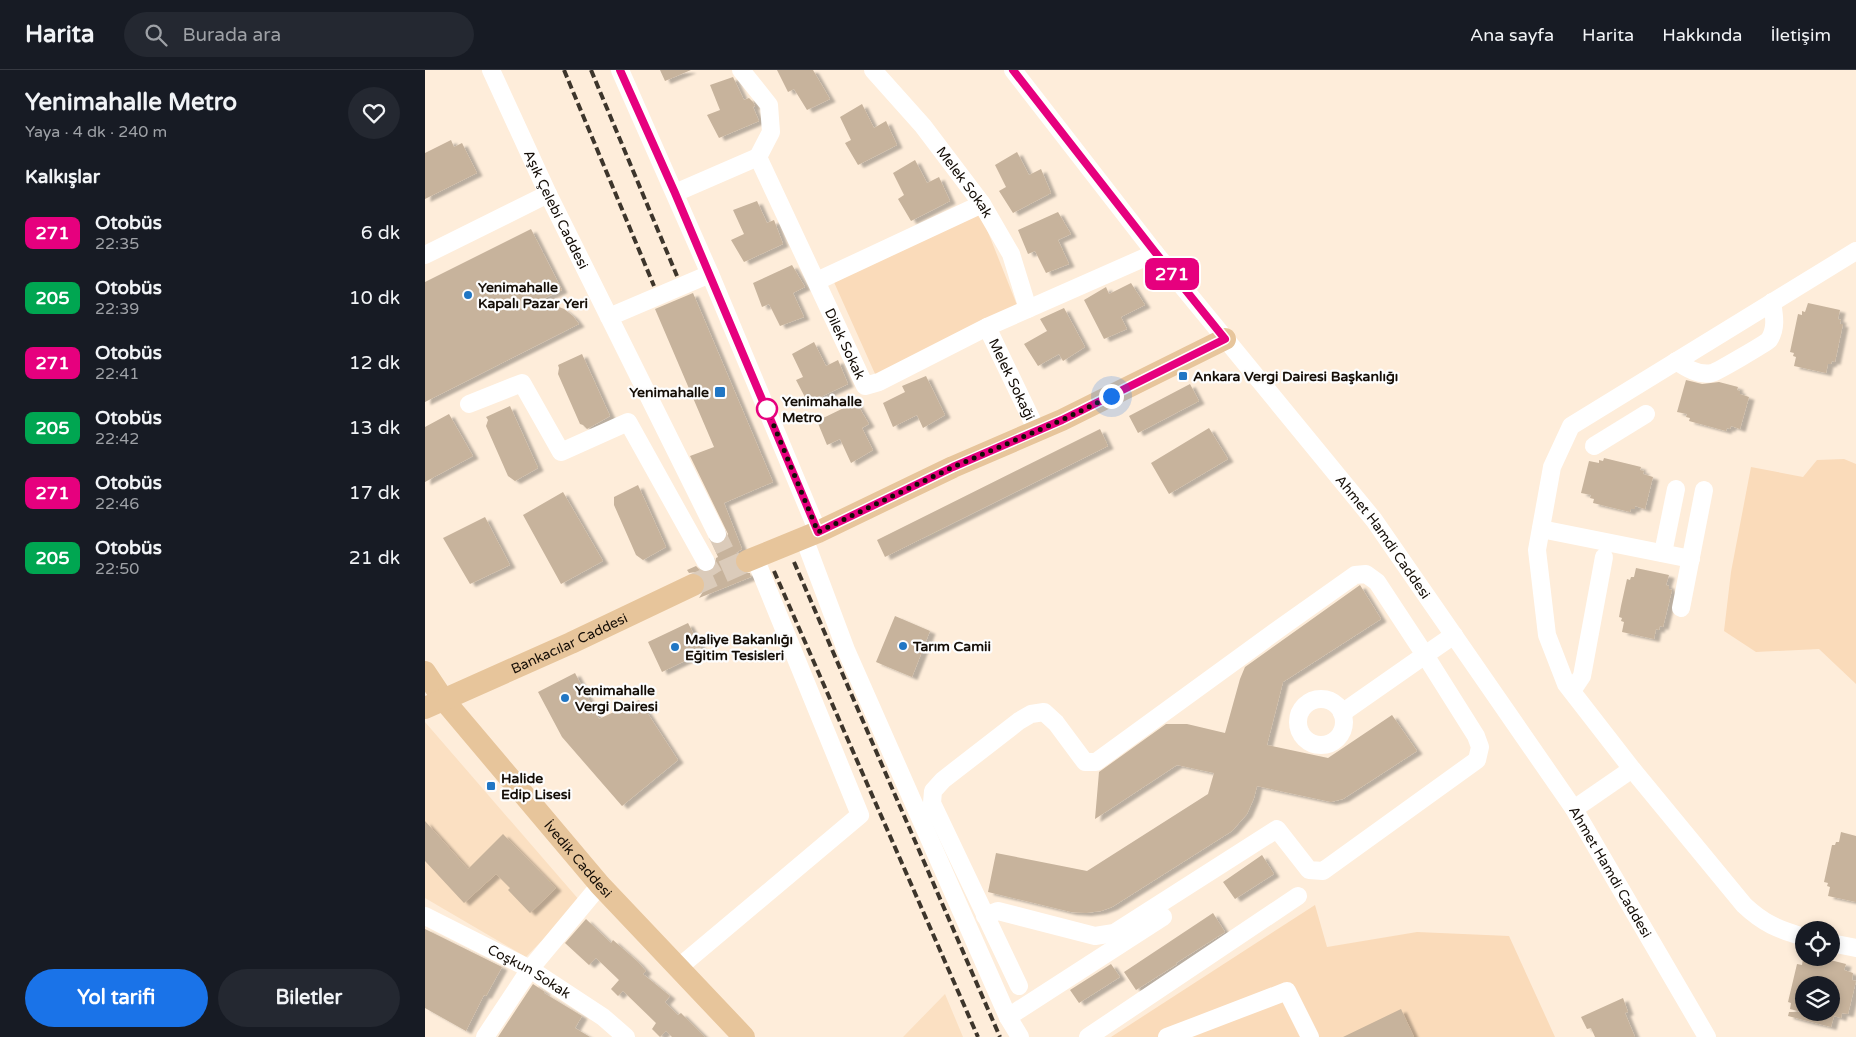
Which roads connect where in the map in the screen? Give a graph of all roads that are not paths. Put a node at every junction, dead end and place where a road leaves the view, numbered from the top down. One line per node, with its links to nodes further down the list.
1 (491, 70): 8 (street, Aşık Çelebi Caddesi)
2 (620, 70): 7 (street)
3 (741, 70): 6 (street)
4 (873, 70): 9 (street, Melek Sokak)
5 (1013, 70): 11 (street, Ahmet Hamdi Caddesi)
6 (758, 157): 7 (street); 14 (street, Dilek Sokak)
7 (675, 193): 13 (street)
8 (547, 194): 12 (street); 17 (street, Aşık Çelebi Caddesi)
9 (982, 204): 14 (street); 16 (street, Melek Sokak)
10 (1856, 251): 15 (street)
11 (1155, 252): 16 (street, Dilek Sokak); 19 (street, Ahmet Hamdi Caddesi)
12 (425, 255)
13 (710, 274): 17 (street); 31 (street)
14 (817, 281): 18 (street, Dilek Sokak)
15 (1772, 302): 20 (street); 20 (street)
16 (1028, 309): 18 (street, Dilek Sokak)
17 (609, 317): 30 (street, Aşık Çelebi Caddesi)
18 (987, 327): 25 (street, Melek Sokaği)
19 (1225, 339): 25 (main road); 39 (street, Ahmet Hamdi Caddesi)
20 (1676, 361): 22 (street)
21 (469, 404): 36 (street)
22 (1605, 405): 24 (street); 29 (street)
23 (1646, 414): 24 (street)
24 (1620, 429): 26 (street)
25 (1037, 431): 31 (main road)
26 (1593, 446)
27 (1675, 490): 32 (street)
28 (1704, 490): 35 (street)
29 (1541, 529): 32 (street); 42 (street)
30 (717, 534)
31 (811, 535): 34 (main road); 58 (street)
32 (1663, 553): 35 (street)
33 (1604, 557): 42 (street)
34 (751, 559): 55 (street)
35 (1691, 559): 38 (street)
36 (706, 562)
37 (693, 585): 43 (main road, Bankacılar Caddesi)
38 (1681, 608)
39 (1454, 635): 40 (street); 46 (street, Ahmet Hamdi Caddesi)
40 (1425, 655): 44 (street); 51 (street); 51 (street)
41 (425, 672): 43 (main road, İvedik Caddesi)
42 (1572, 691): 45 (street)
43 (434, 703): 47 (main road, İvedik Caddesi)
44 (1342, 713)
45 (1632, 769): 46 (street); 52 (street)
46 (1574, 809): 66 (street, Ahmet Hamdi Caddesi)
47 (600, 885): 55 (main road, İvedik Caddesi); 56 (street)
48 (1205, 890): 58 (street)
49 (1298, 896): 63 (street)
50 (425, 916): 56 (street, Coşkun Sokak)
51 (985, 916): 57 (street)
52 (1795, 934)
53 (1840, 943): 54 (street)
54 (1854, 943)
55 (678, 968): 61 (main road, İvedik Caddesi)
56 (530, 969): 59 (street); 60 (street, Coşkun Sokak)
57 (1019, 986)
58 (1008, 1017): 62 (street)
59 (485, 1037)
60 (626, 1037)
61 (744, 1037)
62 (1020, 1037)
63 (1088, 1037)
64 (1167, 1037): 65 (street)
65 (1311, 1037)
66 (1707, 1037)

